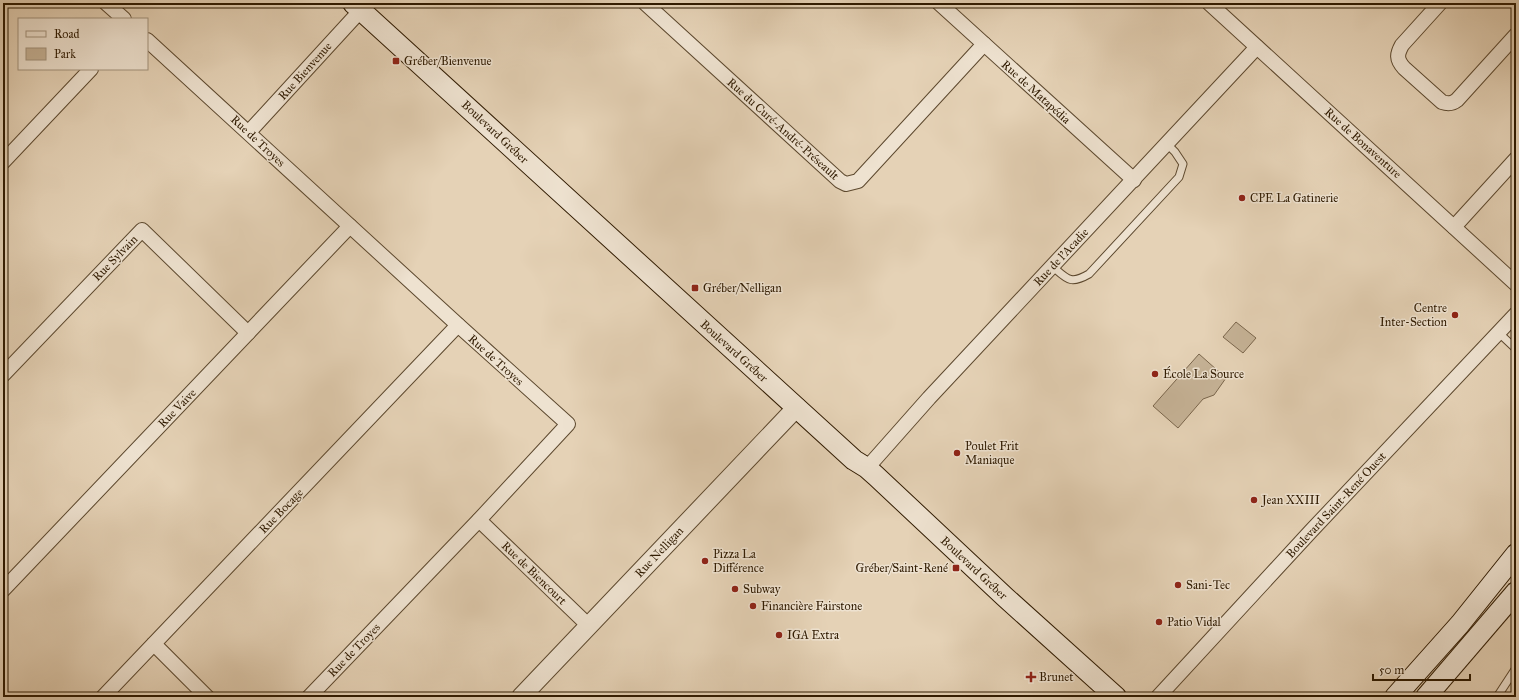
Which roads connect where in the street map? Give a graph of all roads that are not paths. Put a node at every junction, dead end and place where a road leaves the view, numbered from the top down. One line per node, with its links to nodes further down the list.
1 (106, 3): 7 (street)
2 (645, 3): 10 (street, Rue du Curé-André-Préseault)
3 (939, 3): 10 (street, Rue de Matapédia)
4 (1209, 3): 11 (street, Rue de Bonaventure)
5 (1440, 3): 8 (street)
6 (357, 6): 13 (street, Rue Bienvenue); 28 (main road, Boulevard Gréber)
7 (123, 18)
8 (1516, 35)
9 (148, 41): 13 (street, Rue de Troyes)
10 (984, 44): 17 (street, Rue de Matapédia)
11 (1257, 47): 14 (street, Rue de l'Acadie); 19 (street, Rue de Bonaventure)
12 (90, 70): 16 (street)
13 (249, 132): 18 (street, Rue de Troyes)
14 (1167, 144): 17 (street, Rue de l'Acadie); 20 (lane)
15 (1516, 159): 19 (street)
16 (3, 162)
17 (1134, 180): 20 (street, Rue de l'Acadie)
18 (350, 226): 23 (street, Rue de Troyes); 24 (street, Rue Vaive)
19 (1454, 227): 21 (street, Rue de Bonaventure)
20 (1052, 266): 29 (street, Rue de l'Acadie)
21 (1516, 284)
22 (1516, 314): 25 (street, Boulevard Saint-René Ouest)
23 (458, 326): 30 (street, Rue de Troyes); 35 (street, Rue Bocage)
24 (248, 333): 27 (street, Rue Sylvain); 32 (street, Rue Vaive)
25 (1499, 333): 26 (lane); 42 (street, Boulevard Saint-René Ouest)
26 (1516, 349)
27 (3, 375)
28 (797, 407): 29 (main road, Boulevard Gréber); 34 (street, Rue Nelligan)
29 (867, 468): 41 (main road, Boulevard Gréber)
30 (479, 520): 34 (street, Rue de Biencourt); 39 (street, Rue de Troyes)
31 (1516, 554): 43 (main road)
32 (3, 590)
33 (1516, 592): 44 (main road)
34 (589, 626): 40 (street, Rue Nelligan)
35 (154, 644): 37 (street, Rue Bocage); 38 (street)
36 (1516, 668): 45 (lane)
37 (103, 697)
38 (207, 697)
39 (309, 697)
40 (521, 697)
41 (1116, 697)
42 (1158, 697)
43 (1395, 697)
44 (1426, 697)
45 (1497, 697)

